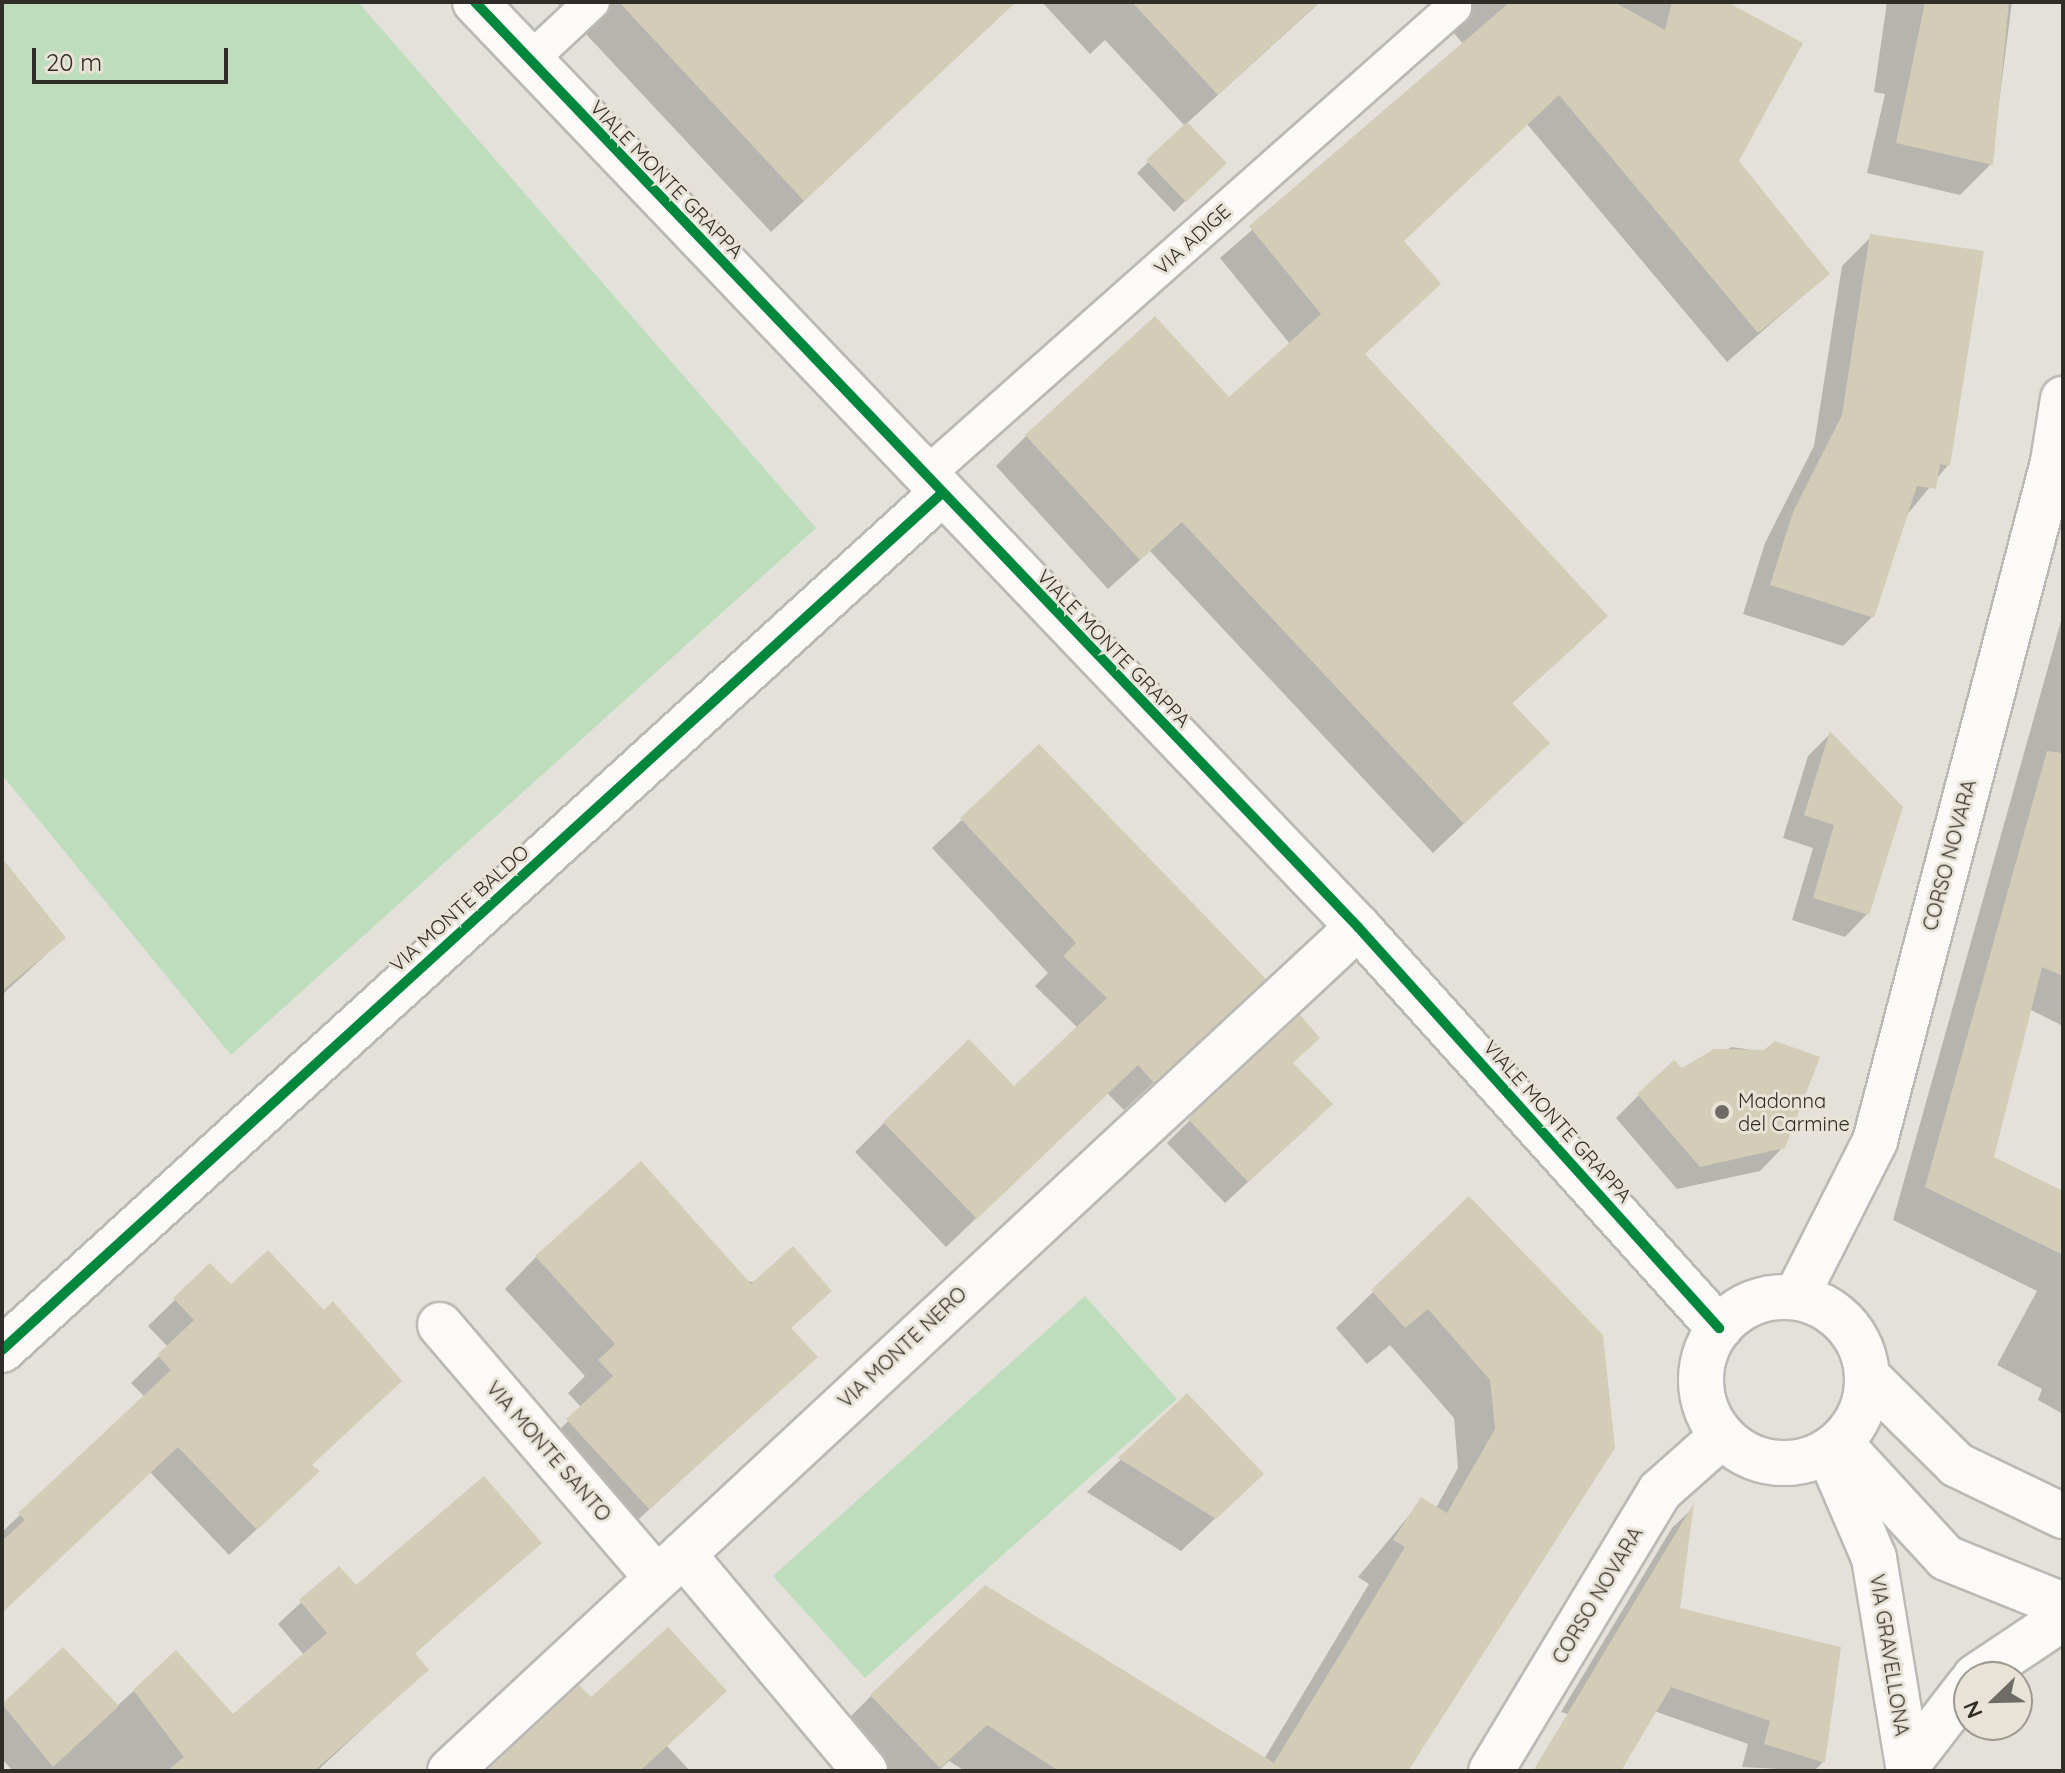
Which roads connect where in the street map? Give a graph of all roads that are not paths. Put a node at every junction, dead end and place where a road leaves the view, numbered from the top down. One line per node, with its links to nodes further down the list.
1 (475, 2): 4 (street, VIALE MONTE GRAPPA)
2 (592, 2): 4 (lane)
3 (1450, 2): 7 (lane, VIA ADIGE)
4 (530, 60): 7 (street, VIALE MONTE GRAPPA)
5 (2063, 399): 6 (street, CORSO NOVARA)
6 (2058, 464): 9 (street, CORSO NOVARA)
7 (933, 485): 8 (street, VIALE MONTE GRAPPA); 12 (street, VIA MONTE BALDO)
8 (1358, 927): 11 (street, VIALE MONTE GRAPPA); 17 (street, VIA MONTE NERO)
9 (1796, 1297): 11 (street); 13 (street)
10 (440, 1325): 17 (street, VIA MONTE SANTO)
11 (1719, 1328): 14 (street)
12 (2, 1350)
13 (1868, 1377): 15 (street); 16 (street)
14 (1722, 1436): 15 (street); 25 (street, CORSO NOVARA)
15 (1834, 1447): 18 (street); 22 (street, VIA GRAVELLONA)
16 (2063, 1516)
17 (670, 1566): 23 (street, VIA MONTE NERO); 24 (street, VIA MONTE SANTO)
18 (2063, 1605)
19 (2063, 1618): 20 (street)
20 (1999, 1661)
21 (1953, 1707): 22 (street)
22 (1908, 1768)
23 (450, 1771)
24 (865, 1771)
25 (1491, 1771)

